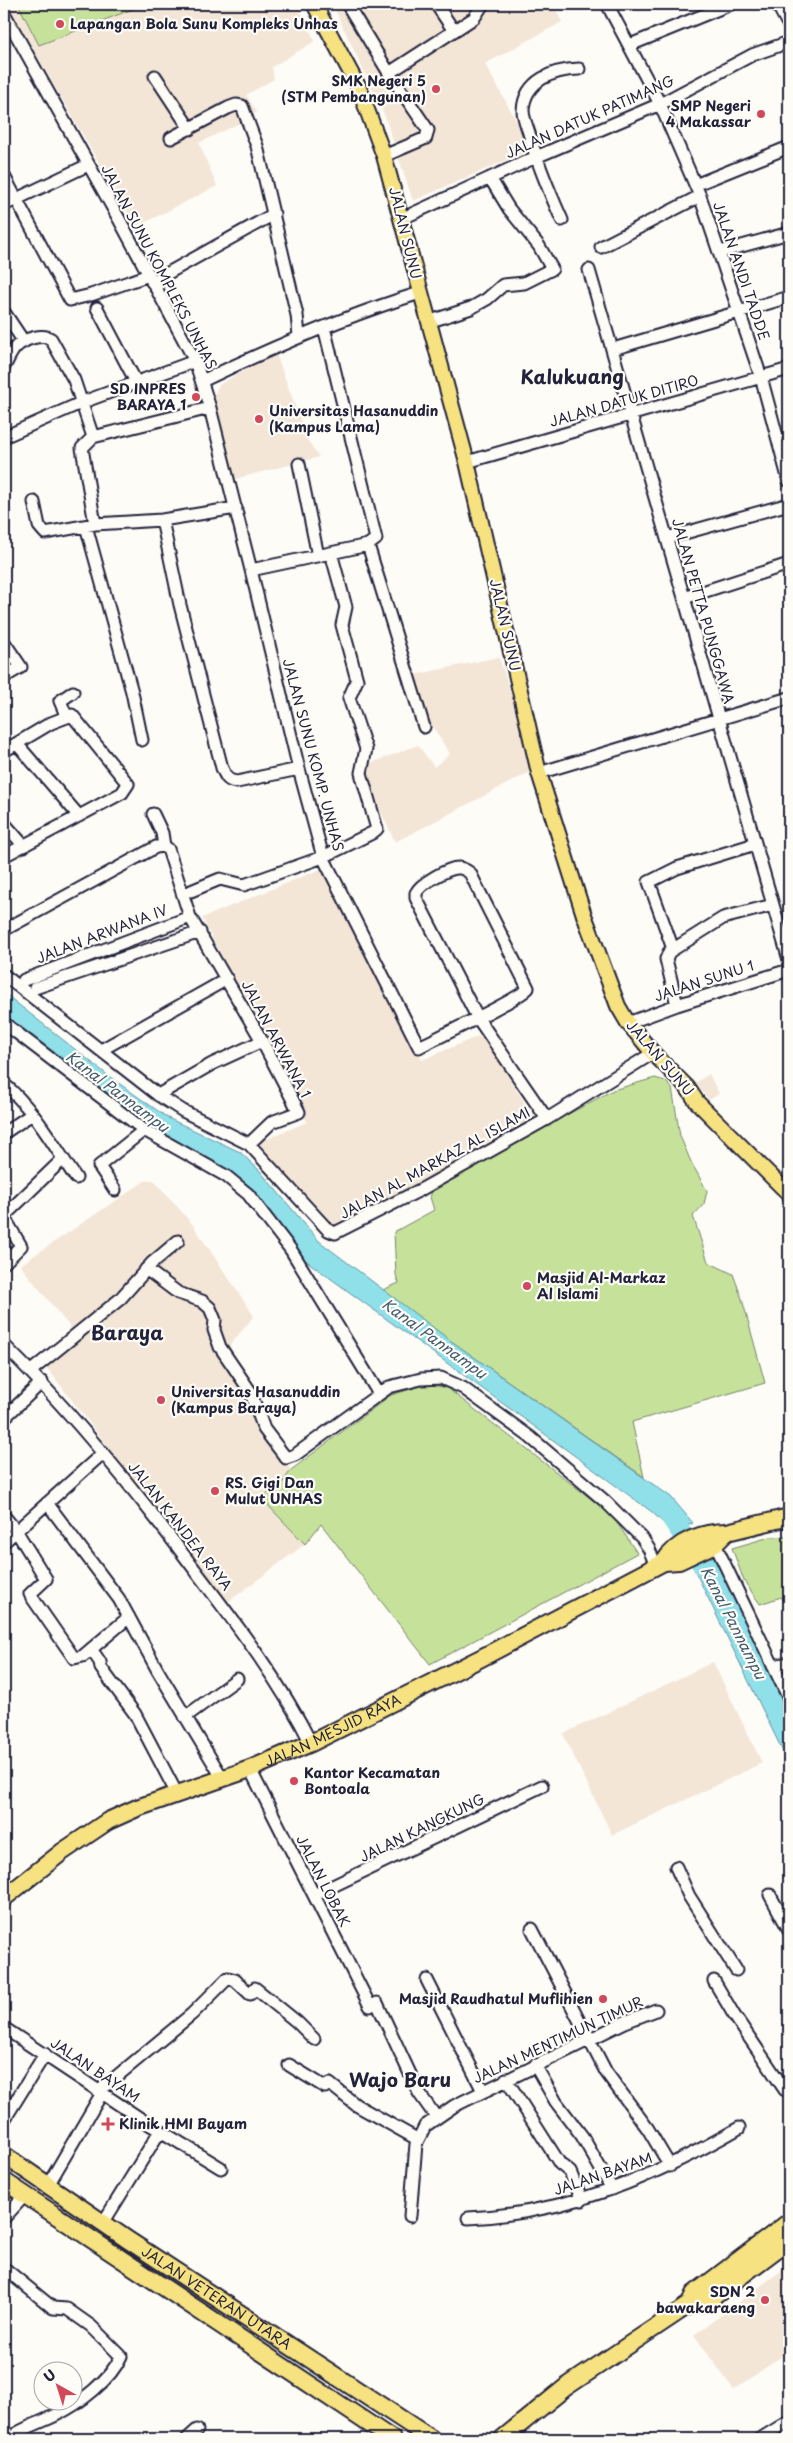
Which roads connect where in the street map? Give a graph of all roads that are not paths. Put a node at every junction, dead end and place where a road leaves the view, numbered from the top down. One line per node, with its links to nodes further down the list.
1 (314, 4): 20 (main road, JALAN SUNU)
2 (347, 4): 14 (street)
3 (436, 4): 10 (street)
4 (483, 4): 10 (street)
5 (607, 4): 12 (street, JALAN ANDI TADDE)
6 (731, 4): 12 (street)
7 (777, 4): 9 (street)
8 (4, 13): 22 (street, JALAN SUNU KOMPLEKS UNHAS)
9 (789, 26)
10 (454, 31): 14 (street)
11 (789, 42): 16 (street, JALAN DATUK PATIMANG)
12 (630, 45): 16 (street, JALAN ANDI TADDE)
13 (579, 69): 21 (street)
14 (389, 73): 20 (street)
15 (155, 76): 17 (street)
16 (660, 104): 21 (street, JALAN DATUK PATIMANG); 25 (street, JALAN ANDI TADDE)
17 (190, 128): 18 (street); 29 (street)
18 (171, 138)
19 (789, 147): 25 (street)
20 (384, 156): 30 (main road, JALAN SUNU)
21 (536, 157): 24 (street, JALAN DATUK PATIMANG); 31 (street)
22 (88, 165): 27 (street); 36 (street, JALAN SUNU KOMPLEKS UNHAS)
23 (4, 176): 27 (street)
24 (490, 178): 30 (street, JALAN DATUK PATIMANG); 42 (street)
25 (695, 185): 26 (street, JALAN ANDI TADDE)
26 (700, 196): 33 (street); 34 (street, JALAN ANDI TADDE)
27 (17, 200): 28 (street); 36 (street)
28 (4, 205)
29 (274, 214): 36 (street); 44 (street)
30 (403, 218): 37 (main road, JALAN SUNU)
31 (562, 220)
32 (789, 233): 34 (street)
33 (601, 247)
34 (720, 252): 41 (street, JALAN ANDI TADDE)
35 (589, 270): 46 (street, JALAN PETTA PUNGGAWA)
36 (151, 279): 47 (street, JALAN SUNU KOMPLEKS UNHAS)
37 (420, 293): 42 (main road, JALAN SUNU); 43 (street)
38 (789, 297): 41 (street)
39 (97, 308): 52 (street)
40 (4, 312): 45 (street)
41 (740, 312): 46 (street); 50 (street, JALAN ANDI TADDE)
42 (428, 322): 59 (main road, JALAN SUNU)
43 (324, 327): 44 (street); 68 (street)
44 (299, 336): 51 (street)
45 (24, 342): 48 (street); 53 (street)
46 (613, 349): 55 (street, JALAN PETTA PUNGGAWA)
47 (194, 361): 51 (street, JALAN SUNU KOMPLEKS UNHAS); 52 (street)
48 (4, 367)
49 (789, 369): 50 (street, JALAN DATUK DITIRO)
50 (761, 377): 55 (street, JALAN DATUK DITIRO); 58 (street, JALAN ANDI TADDE)
51 (202, 381): 54 (street, JALAN SUNU KOMPLEKS UNHAS)
52 (136, 382): 53 (street)
53 (83, 402): 56 (street); 57 (street)
54 (210, 408): 57 (street); 64 (street, JALAN SUNU KOMPLEKS UNHAS)
55 (632, 413): 59 (street, JALAN DATUK DITIRO); 67 (street, JALAN PETTA PUNGGAWA)
56 (4, 437)
57 (93, 437): 66 (street)
58 (784, 440): 61 (street, JALAN ANDI TADDE)
59 (467, 462): 85 (main road, JALAN SUNU)
60 (299, 464): 70 (street)
61 (789, 481)
62 (34, 502): 66 (street)
63 (789, 504): 67 (street)
64 (236, 508): 65 (street); 72 (street, JALAN SUNU KOMPLEKS UNHAS)
65 (162, 520): 66 (street); 84 (street)
66 (91, 525): 81 (street)
67 (667, 538): 73 (street, JALAN PETTA PUNGGAWA)
68 (372, 542): 69 (street); 80 (street)
69 (331, 553): 70 (street); 93 (street)
70 (318, 556): 72 (street)
71 (789, 564): 73 (street)
72 (251, 570): 84 (street, JALAN SUNU KOMP. UNHAS)
73 (684, 598): 79 (street, JALAN PETTA PUNGGAWA)
74 (4, 642): 75 (street)
75 (4, 677)
76 (73, 692): 78 (street)
77 (789, 698): 79 (street)
78 (66, 715): 82 (street); 87 (street)
79 (718, 718): 85 (street); 89 (street, JALAN PETTA PUNGGAWA)
80 (424, 728)
81 (142, 740)
82 (17, 744): 83 (street); 87 (street)
83 (4, 751)
84 (299, 769): 93 (street, JALAN SUNU KOMP. UNHAS)
85 (539, 773): 109 (main road, JALAN SUNU)
86 (153, 814): 91 (street, JALAN ARWANA 1)
87 (80, 816): 90 (street)
88 (4, 823): 90 (street)
89 (755, 844): 95 (street, JALAN PETTA PUNGGAWA); 99 (street)
90 (24, 846): 92 (street)
91 (164, 846): 96 (street, JALAN ARWANA 1); 97 (street)
92 (4, 856)
93 (323, 857): 94 (street); 107 (street, JALAN SUNU KOMP. UNHAS)
94 (191, 891)
95 (773, 905): 99 (street); 100 (street, JALAN PETTA PUNGGAWA)
96 (190, 917): 98 (street, JALAN ARWANA 1); 104 (street, JALAN ARWANA IV)
97 (4, 930)
98 (200, 932): 103 (street, JALAN ARWANA 1); 105 (street)
99 (673, 949): 106 (street)
100 (789, 960)
101 (789, 970): 106 (street, JALAN SUNU 1)
102 (4, 975): 111 (street, JALAN AL MARKAZ AL ISLAMI)
103 (227, 979): 110 (street, JALAN ARWANA 1); 111 (street)
104 (24, 980)
105 (35, 988)
106 (677, 1005): 109 (street, JALAN SUNU 1)
107 (477, 1017): 107 (street); 116 (street)
108 (4, 1023): 117 (street)
109 (628, 1023): 112 (main road, JALAN SUNU)
110 (262, 1041): 114 (street); 119 (street, JALAN ARWANA 1)
111 (101, 1050): 114 (street, JALAN AL MARKAZ AL ISLAMI)
112 (653, 1053): 116 (street, JALAN AL MARKAZ AL ISLAMI); 123 (main road, JALAN SUNU)
113 (4, 1084): 115 (street)
114 (158, 1095): 119 (street, JALAN AL MARKAZ AL ISLAMI)
115 (32, 1114): 118 (street); 120 (street)
116 (547, 1119): 119 (street, JALAN AL MARKAZ AL ISLAMI)
117 (144, 1130): 122 (street); 131 (street)
118 (4, 1133)
119 (249, 1144)
120 (63, 1159): 121 (street); 124 (street)
121 (76, 1178)
122 (115, 1190)
123 (789, 1194)
124 (4, 1216): 126 (street)
125 (178, 1241): 127 (street)
126 (4, 1263)
127 (146, 1269): 129 (street); 131 (street)
128 (4, 1344): 129 (street, JALAN KANDEA RAYA)
129 (31, 1371): 130 (street, JALAN KANDEA RAYA)
130 (42, 1382): 132 (street); 133 (street, JALAN KANDEA RAYA)
131 (379, 1394): 140 (street)
132 (4, 1418)
133 (103, 1453): 134 (street); 148 (street, JALAN KANDEA RAYA)
134 (47, 1503): 137 (street); 141 (street)
135 (4, 1516): 137 (street)
136 (789, 1517): 139 (highway, JALAN MESJID RAYA)
137 (17, 1532): 138 (street); 142 (street)
138 (4, 1542)
139 (709, 1542): 140 (highway, JALAN MESJID RAYA); 144 (street)
140 (660, 1564): 148 (highway, JALAN MESJID RAYA)
141 (129, 1617): 142 (street); 147 (street)
142 (90, 1649): 152 (street)
143 (789, 1663): 144 (street)
144 (773, 1666): 146 (street)
145 (237, 1678): 147 (street)
146 (789, 1699)
147 (185, 1717): 150 (street)
148 (311, 1742): 149 (highway, JALAN MESJID RAYA)
149 (250, 1769): 150 (highway, JALAN MESJID RAYA); 155 (street, JALAN LOBAK)
150 (223, 1779): 152 (highway, JALAN MESJID RAYA)
151 (542, 1786): 155 (street, JALAN KANGKUNG)
152 (177, 1794): 154 (highway, JALAN MESJID RAYA)
153 (676, 1867): 159 (street)
154 (4, 1896)
155 (314, 1896): 173 (street, JALAN LOBAK)
156 (770, 1896): 158 (street)
157 (532, 1929): 165 (street)
158 (789, 1930)
159 (736, 1970)
160 (427, 1980): 171 (street)
161 (714, 1981): 170 (street)
162 (656, 2010): 165 (street, JALAN MENTIMUN TIMUR)
163 (4, 2028): 166 (street, JALAN BAYAM)
164 (314, 2039): 172 (street)
165 (588, 2040): 168 (street, JALAN MENTIMUN TIMUR); 179 (street)
166 (45, 2054): 172 (street, JALAN BAYAM); 174 (street)
167 (289, 2065): 177 (street)
168 (535, 2065): 169 (street, JALAN MENTIMUN TIMUR); 183 (street)
169 (506, 2079): 171 (street, JALAN MENTIMUN TIMUR); 185 (street)
170 (785, 2090)
171 (483, 2091): 173 (street, JALAN MENTIMUN TIMUR)
172 (100, 2092): 176 (street, JALAN BAYAM); 182 (street)
173 (436, 2117): 177 (street, JALAN MENTIMUN TIMUR)
174 (4, 2120)
175 (739, 2128): 179 (street, JALAN BAYAM)
176 (160, 2131): 180 (street, JALAN BAYAM); 190 (street)
177 (417, 2139): 186 (street)
178 (4, 2155): 182 (highway, JALAN VETERAN UTARA)
179 (670, 2166): 183 (street, JALAN BAYAM)
180 (221, 2168)
181 (4, 2181): 184 (highway, JALAN VETERAN UTARA)
182 (48, 2185): 190 (highway, JALAN VETERAN UTARA)
183 (612, 2189): 185 (street, JALAN BAYAM)
184 (25, 2194): 187 (street); 193 (highway, JALAN VETERAN UTARA)
185 (582, 2200): 188 (street, JALAN BAYAM)
186 (410, 2216)
187 (4, 2218)
188 (468, 2218)
189 (789, 2222): 195 (highway)
190 (103, 2223): 191 (highway, JALAN VETERAN UTARA)
191 (128, 2240): 193 (highway); 196 (highway, JALAN VETERAN UTARA)
192 (789, 2240): 195 (highway)
193 (116, 2255): 197 (highway, JALAN VETERAN UTARA)
194 (4, 2268): 200 (street)
195 (690, 2304): 204 (highway)
196 (299, 2351): 197 (highway); 203 (highway, JALAN VETERAN UTARA)
197 (289, 2368): 202 (highway, JALAN VETERAN UTARA)
198 (789, 2421): 205 (street)
199 (197, 2430): 201 (street)
200 (8, 2439)
201 (187, 2439)
202 (392, 2439)
203 (432, 2439)
204 (502, 2439)
205 (760, 2439)

